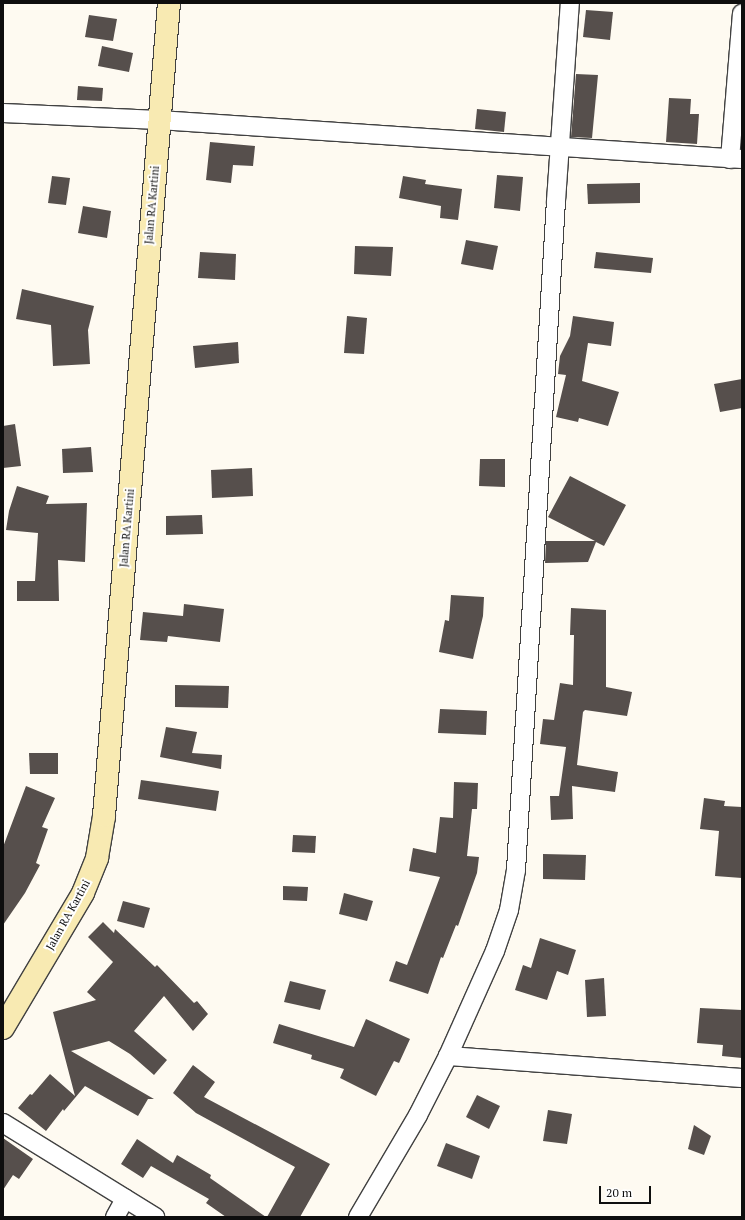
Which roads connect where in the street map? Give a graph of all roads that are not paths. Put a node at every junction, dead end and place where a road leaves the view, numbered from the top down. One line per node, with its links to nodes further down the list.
1 (169, 3): 5 (main road, Jalan RA Kartini)
2 (570, 3): 6 (street)
3 (742, 13): 7 (street)
4 (3, 113): 5 (street)
5 (159, 120): 6 (street); 8 (main road, Jalan RA Kartini)
6 (560, 147): 7 (street); 9 (street)
7 (736, 159)
8 (3, 1028)
9 (448, 1056): 10 (street); 15 (street)
10 (742, 1078)
11 (3, 1123): 12 (street)
12 (125, 1199): 13 (street); 14 (street)
13 (115, 1217)
14 (155, 1217)
15 (358, 1217)

